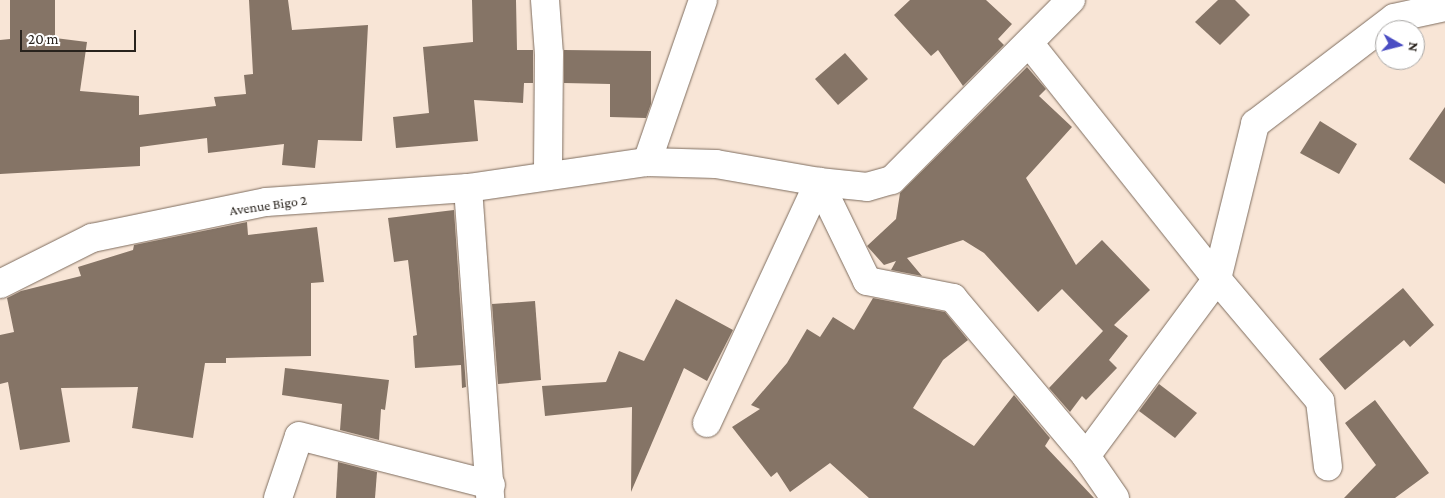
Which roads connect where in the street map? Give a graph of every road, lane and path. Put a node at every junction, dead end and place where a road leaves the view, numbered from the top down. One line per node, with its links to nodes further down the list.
1 (545, 0): 7 (street)
2 (703, 0): 6 (street)
3 (1071, 0): 5 (street, Avenue Bigo 2)
4 (1445, 7): 10 (street)
5 (1029, 43): 8 (street, Avenue Bigo 2); 10 (street)
6 (647, 162): 7 (street, Avenue Bigo 2); 8 (street, Avenue Bigo 2)
7 (548, 176): 9 (street, Avenue Bigo 2)
8 (819, 182): 12 (street); 13 (street)
9 (468, 188): 11 (street, Avenue Bigo 2); 15 (street)
10 (1217, 279): 13 (street); 14 (street)
11 (0, 284)
12 (707, 423)
13 (1086, 456): 17 (street)
14 (1328, 467)
15 (490, 491): 16 (street)
16 (278, 498)
17 (1115, 498)

